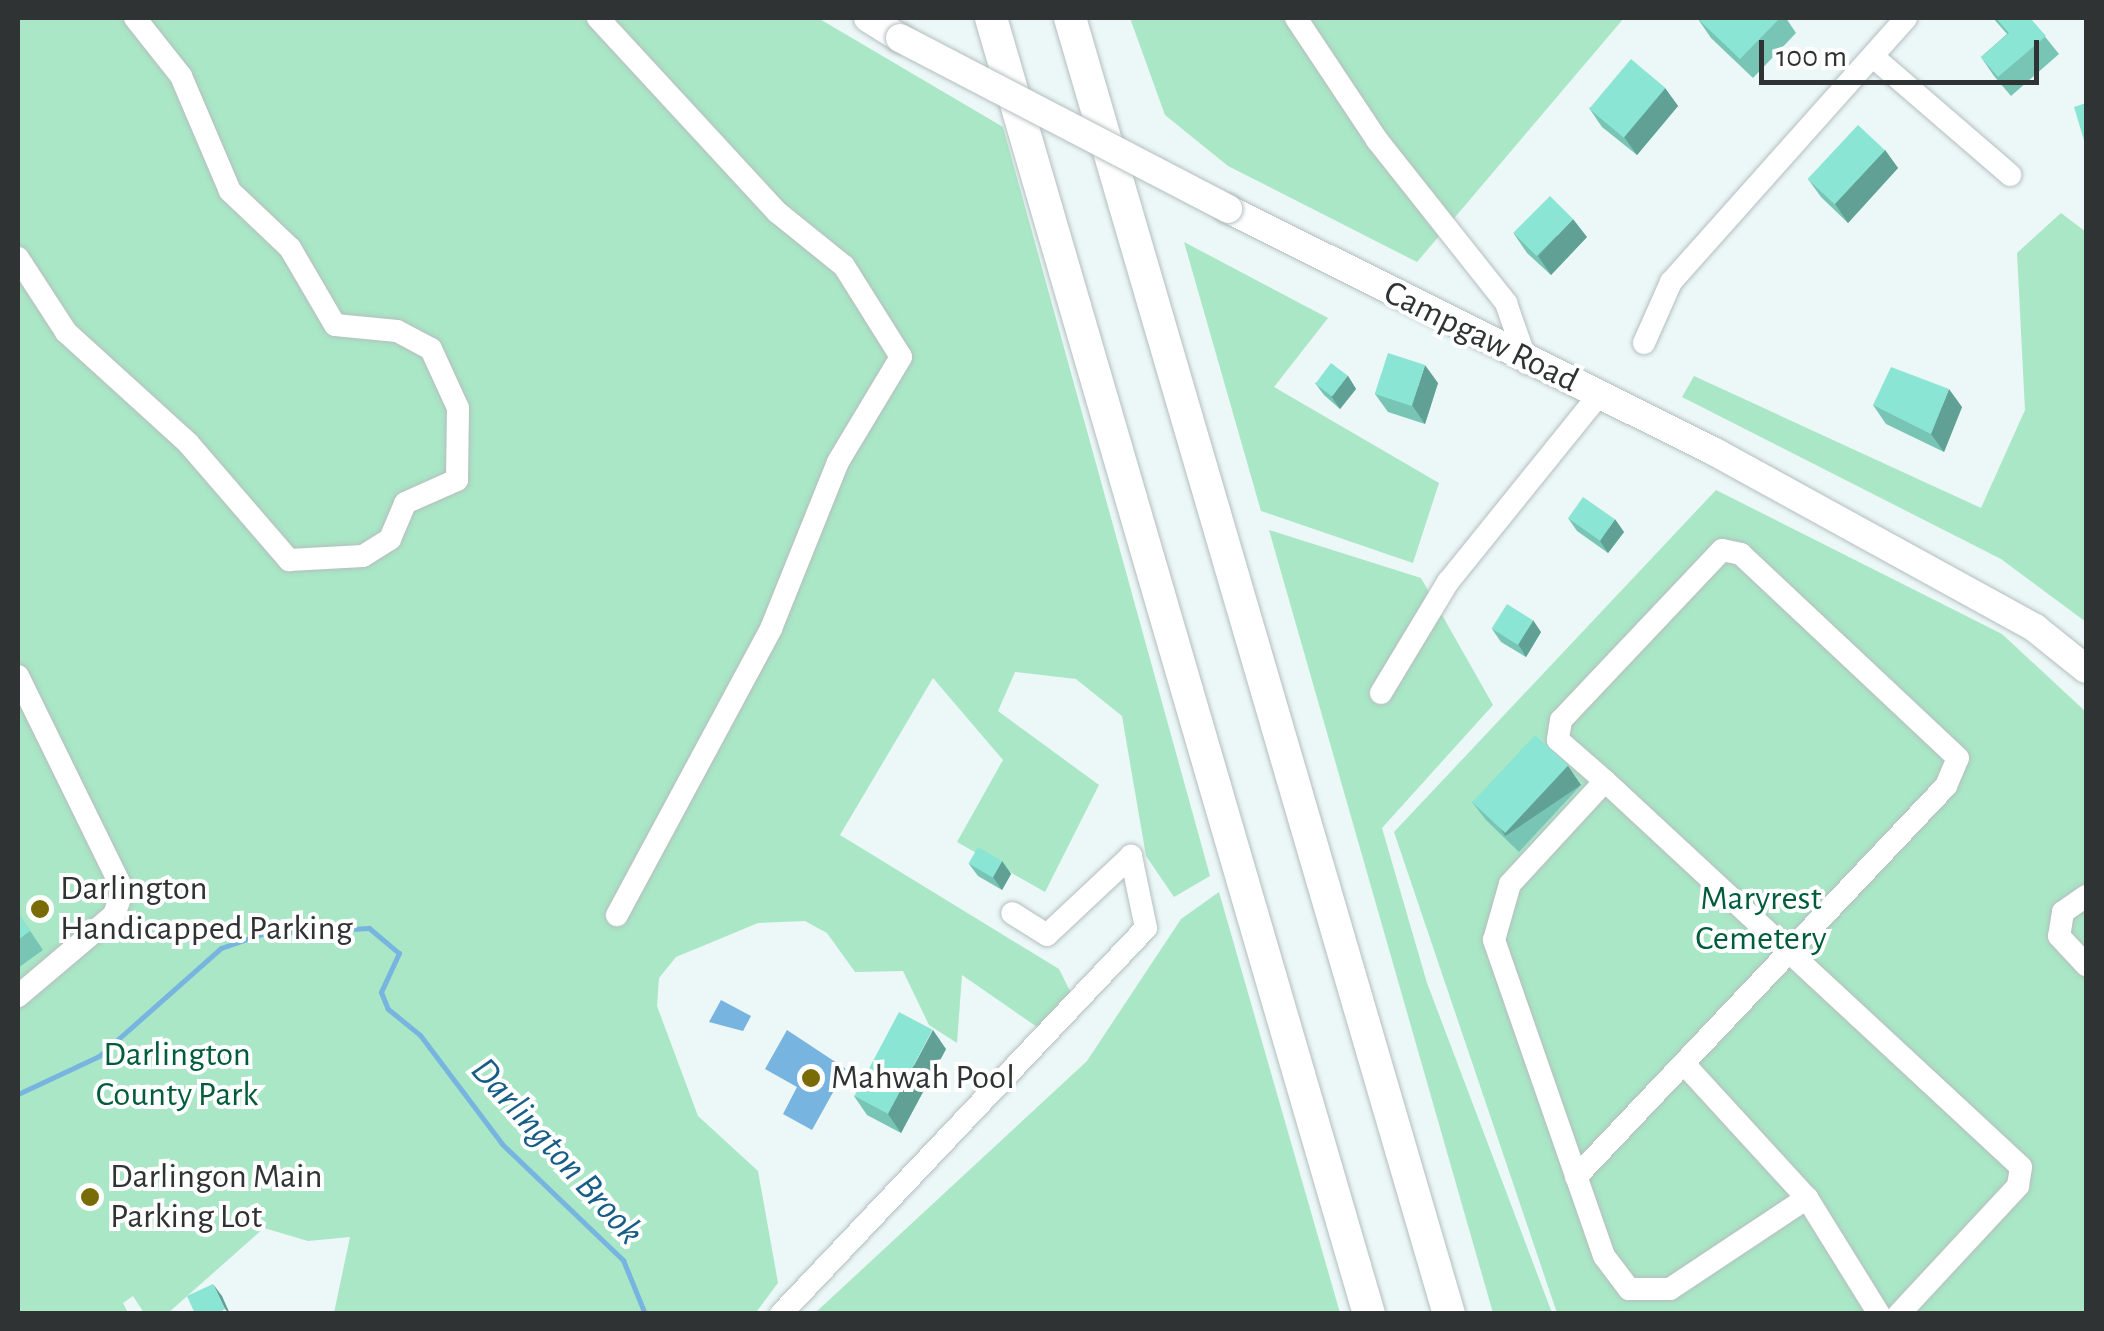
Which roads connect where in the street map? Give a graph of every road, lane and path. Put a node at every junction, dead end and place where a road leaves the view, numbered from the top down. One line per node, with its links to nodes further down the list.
1 (135, 18): 10 (street)
2 (598, 18): 20 (street)
3 (868, 18): 12 (main road, Campgaw Road, bridge)
4 (991, 18): 28 (highway)
5 (1070, 18): 29 (highway)
6 (1296, 18): 12 (street)
7 (1906, 18): 8 (street)
8 (1877, 60): 9 (street); 11 (street)
9 (2010, 175)
10 (18, 258)
11 (1644, 342)
12 (1527, 363): 13 (main road, Campgaw Road)
13 (1598, 396): 14 (main road, Campgaw Road); 16 (street)
14 (2086, 669)
15 (18, 676): 23 (street)
16 (1381, 693)
17 (1605, 781): 21 (street); 21 (street); 25 (street)
18 (2086, 896): 22 (street)
19 (1012, 913): 27 (street)
20 (617, 915)
21 (1790, 951): 24 (street); 31 (street)
22 (2086, 965)
23 (18, 996)
24 (1686, 1066): 25 (street); 26 (street)
25 (1576, 1177): 26 (street)
26 (1808, 1198): 30 (street)
27 (781, 1314)
28 (1369, 1314)
29 (1448, 1314)
30 (1878, 1314)
31 (1899, 1314)

